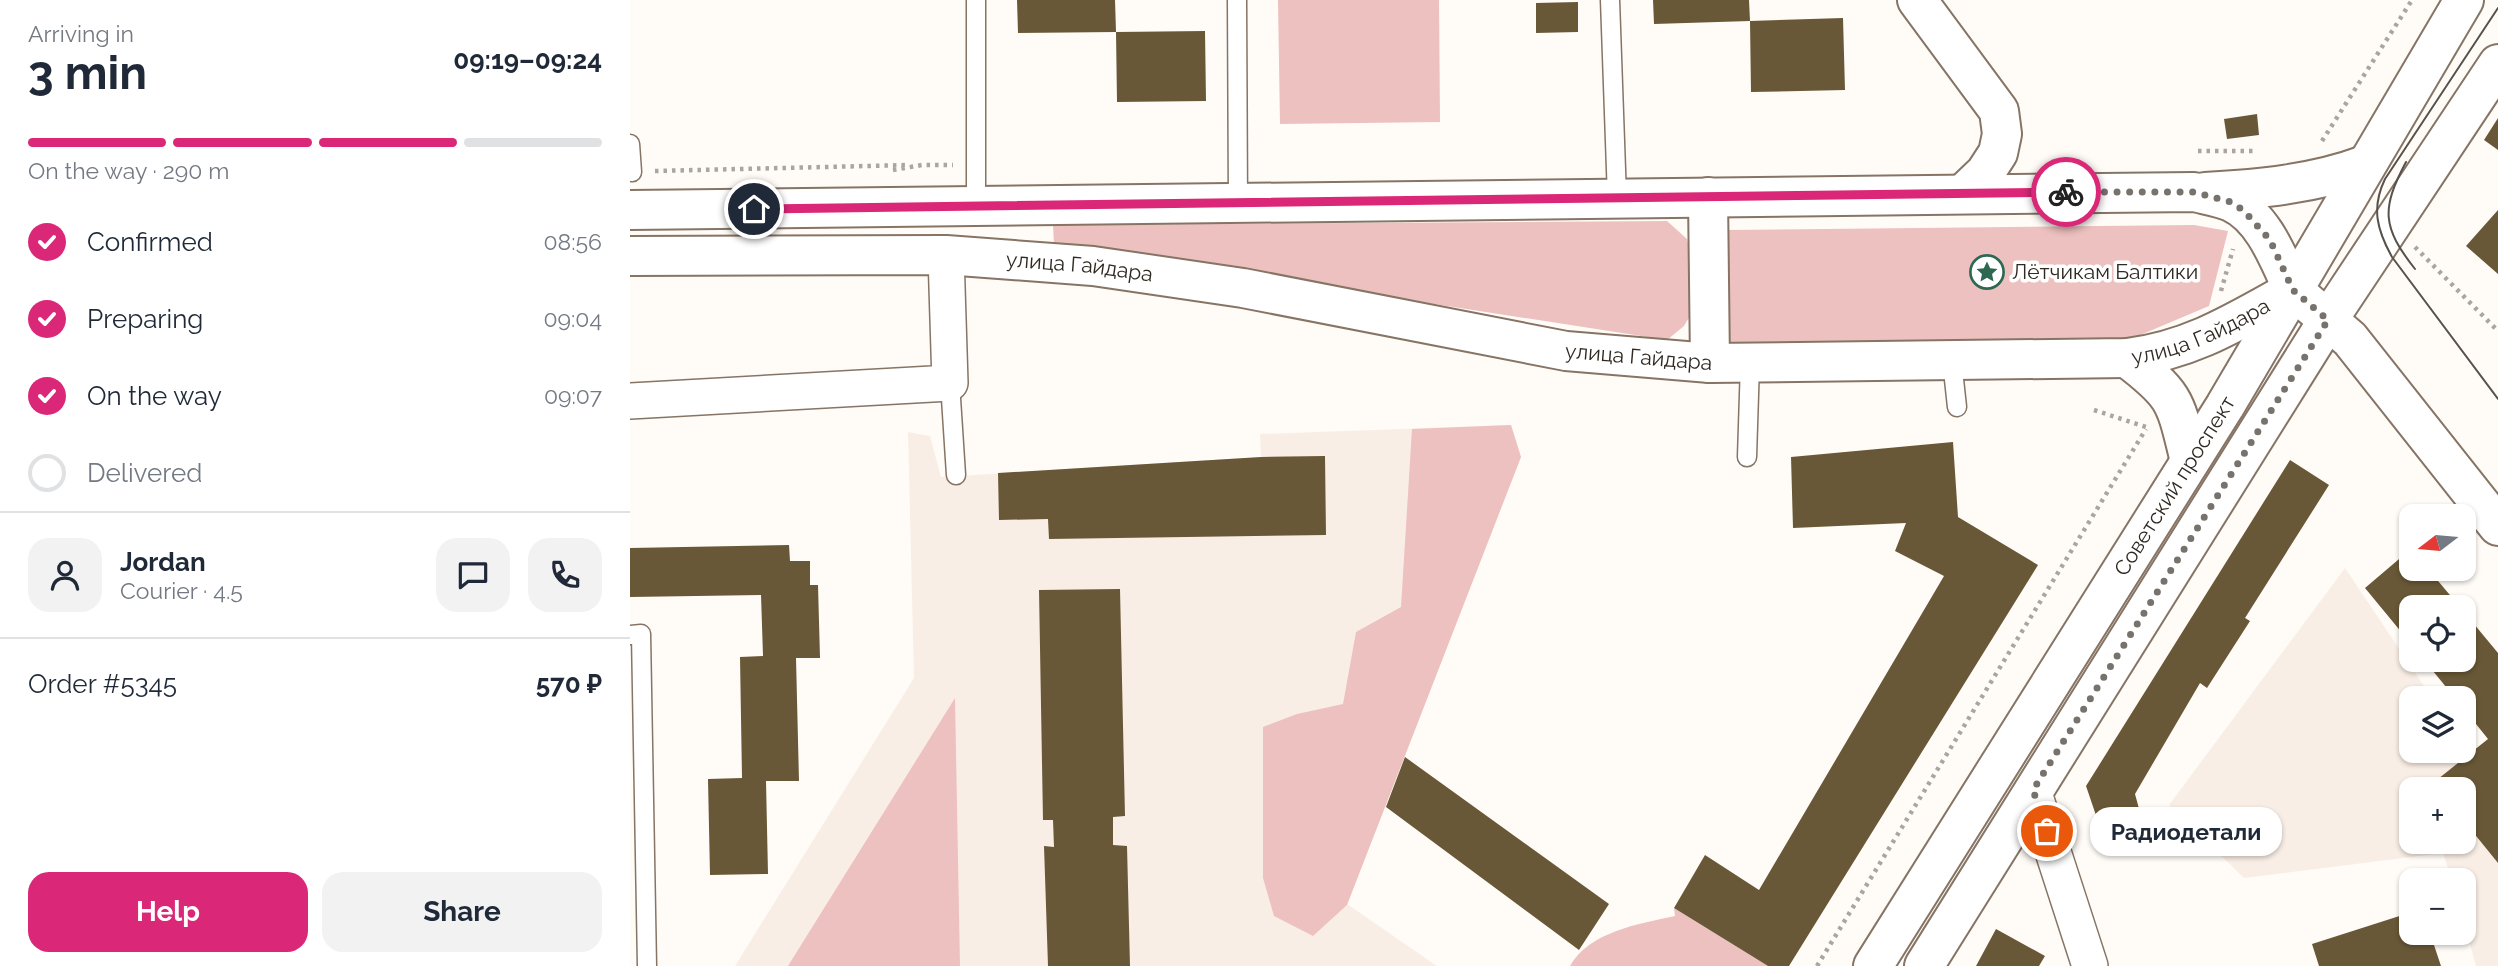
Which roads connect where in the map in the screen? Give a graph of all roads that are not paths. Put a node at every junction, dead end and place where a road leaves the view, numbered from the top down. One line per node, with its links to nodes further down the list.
1 (976, 0): 15 (lane)
2 (1237, 0): 14 (lane)
3 (1610, 0): 12 (lane)
4 (1917, 0): 10 (main road)
5 (2465, 0): 8 (main road, Советский проспект)
6 (2498, 64): 20 (main road, Советский проспект)
7 (630, 144): 9 (lane)
8 (2365, 165): 13 (main road); 19 (main road, Советский проспект)
9 (632, 172)
10 (1963, 194): 11 (main road, улица Гайдара); 13 (main road, улица Гайдара)
11 (1708, 197): 12 (main road, улица Гайдара); 23 (main road)
12 (1617, 198): 14 (main road, улица Гайдара)
13 (2248, 200): 19 (main road, улица Гайдара)
14 (1238, 204): 15 (main road, улица Гайдара)
15 (976, 205): 16 (main road, улица Гайдара)
16 (630, 210)
17 (946, 255): 18 (main road, улица Гайдара); 23 (main road, улица Гайдара); 25 (street)
18 (630, 256)
19 (2293, 290): 20 (main road); 21 (main road, улица Гайдара); 29 (main road, Советский проспект)
20 (2328, 320): 31 (main road); 33 (main road, Советский проспект)
21 (2127, 358): 22 (main road, улица Гайдара); 29 (main road)
22 (1952, 361): 24 (main road, улица Гайдара); 27 (lane)
23 (1710, 363): 24 (main road, улица Гайдара)
24 (1750, 363): 28 (lane)
25 (950, 383): 26 (street); 30 (lane)
26 (630, 401)
27 (1957, 407)
28 (1747, 457)
29 (2190, 461): 35 (main road, Советский проспект)
30 (956, 475)
31 (2498, 526)
32 (630, 635): 34 (lane)
33 (2033, 790): 36 (main road, Советский проспект); 37 (street)
34 (647, 966)
35 (1872, 966)
36 (1924, 966)
37 (2090, 966)

